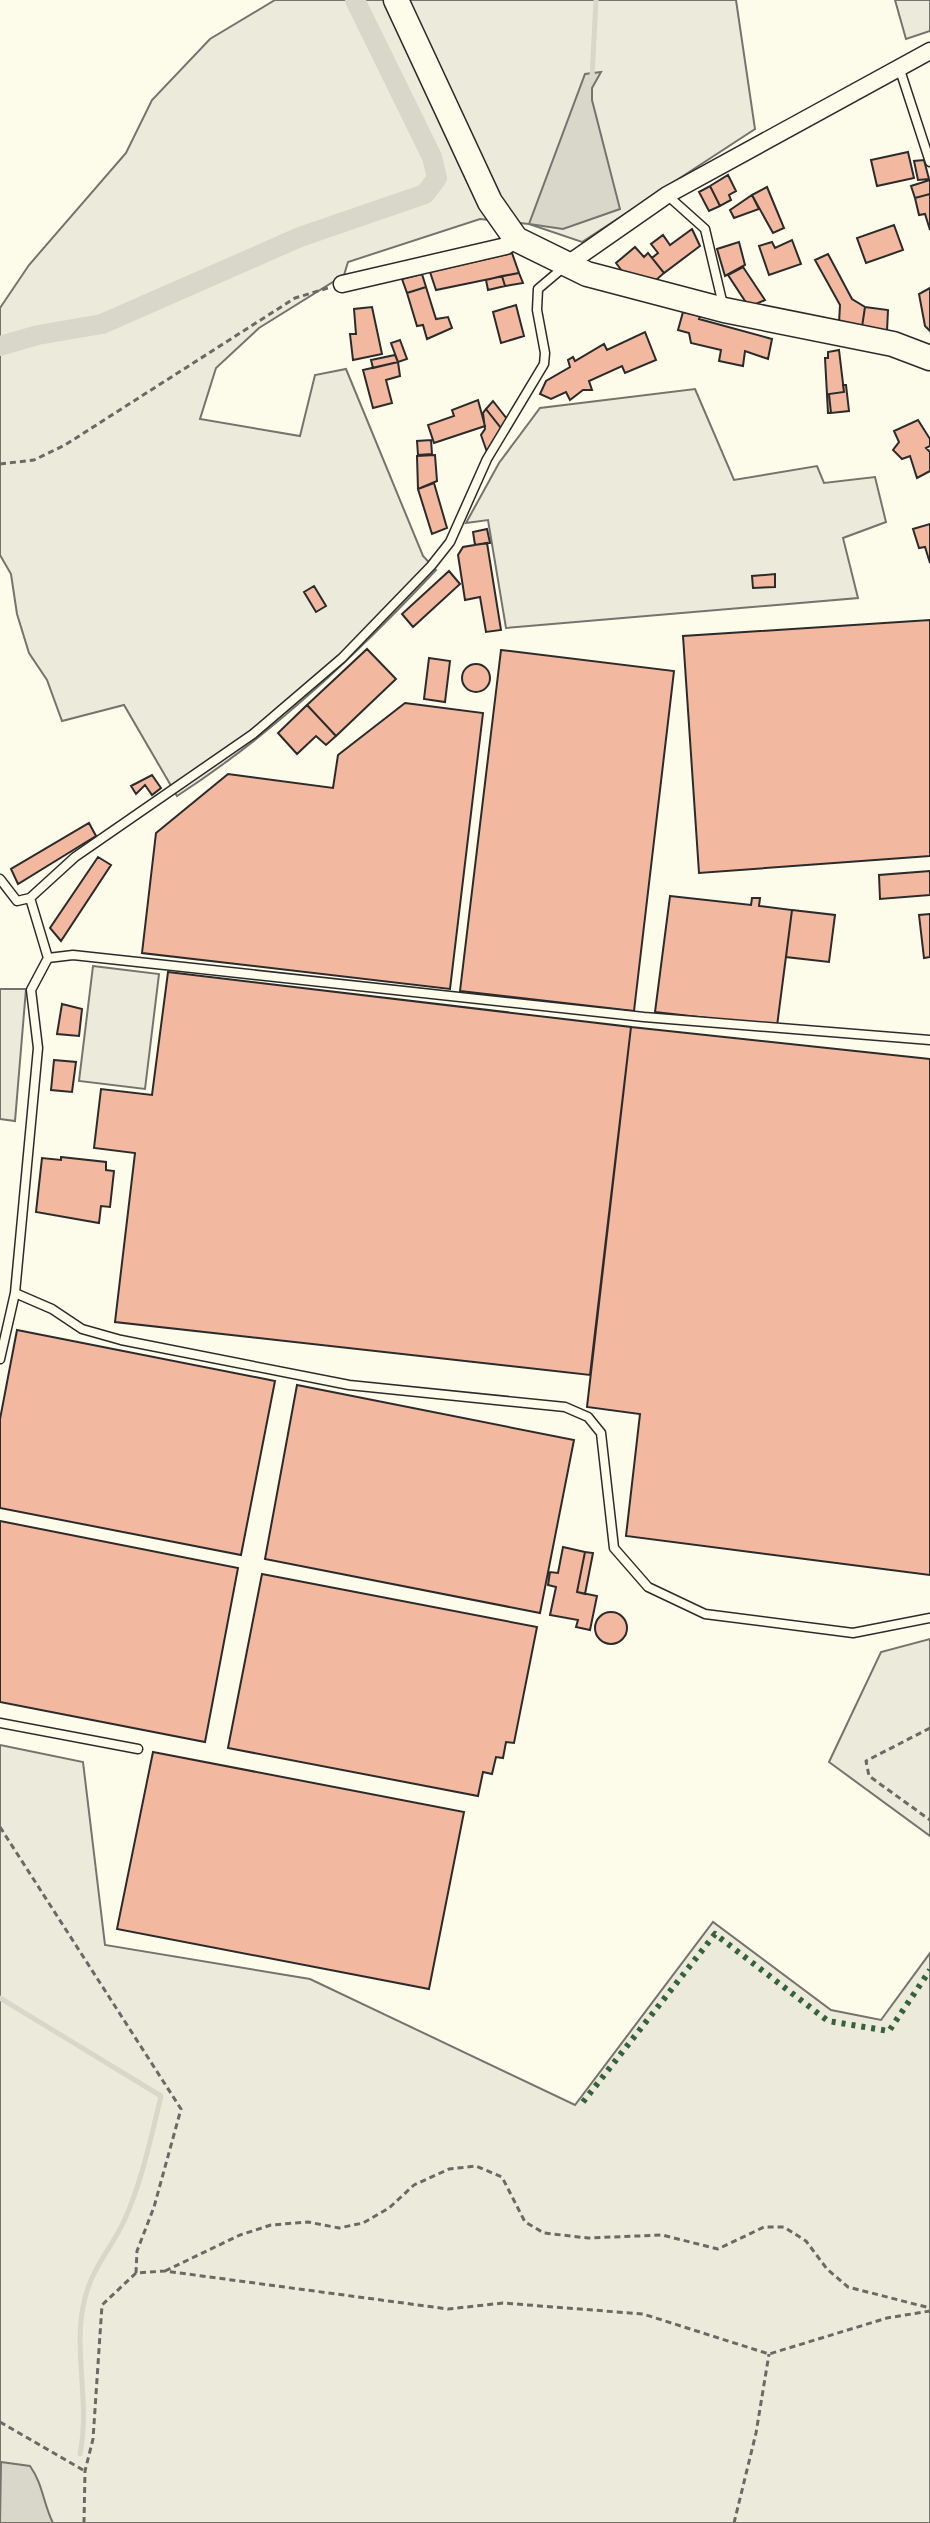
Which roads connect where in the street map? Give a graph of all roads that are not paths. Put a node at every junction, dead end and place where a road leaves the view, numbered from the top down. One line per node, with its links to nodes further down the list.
1 (396, 0): 6 (street)
2 (930, 51): 3 (street)
3 (899, 66): 4 (lane); 5 (street)
4 (930, 162)
5 (667, 195): 7 (street); 9 (lane)
6 (516, 239): 7 (street); 8 (street)
7 (565, 266): 9 (street); 12 (lane)
8 (342, 284)
9 (724, 310): 10 (street)
10 (930, 358)
11 (0, 879): 12 (lane)
12 (30, 898): 13 (lane)
13 (48, 958): 14 (lane); 15 (lane)
14 (930, 1040)
15 (15, 1293): 16 (lane); 17 (lane)
16 (0, 1359)
17 (930, 1618)
18 (0, 1723): 19 (lane)
19 (138, 1749)

